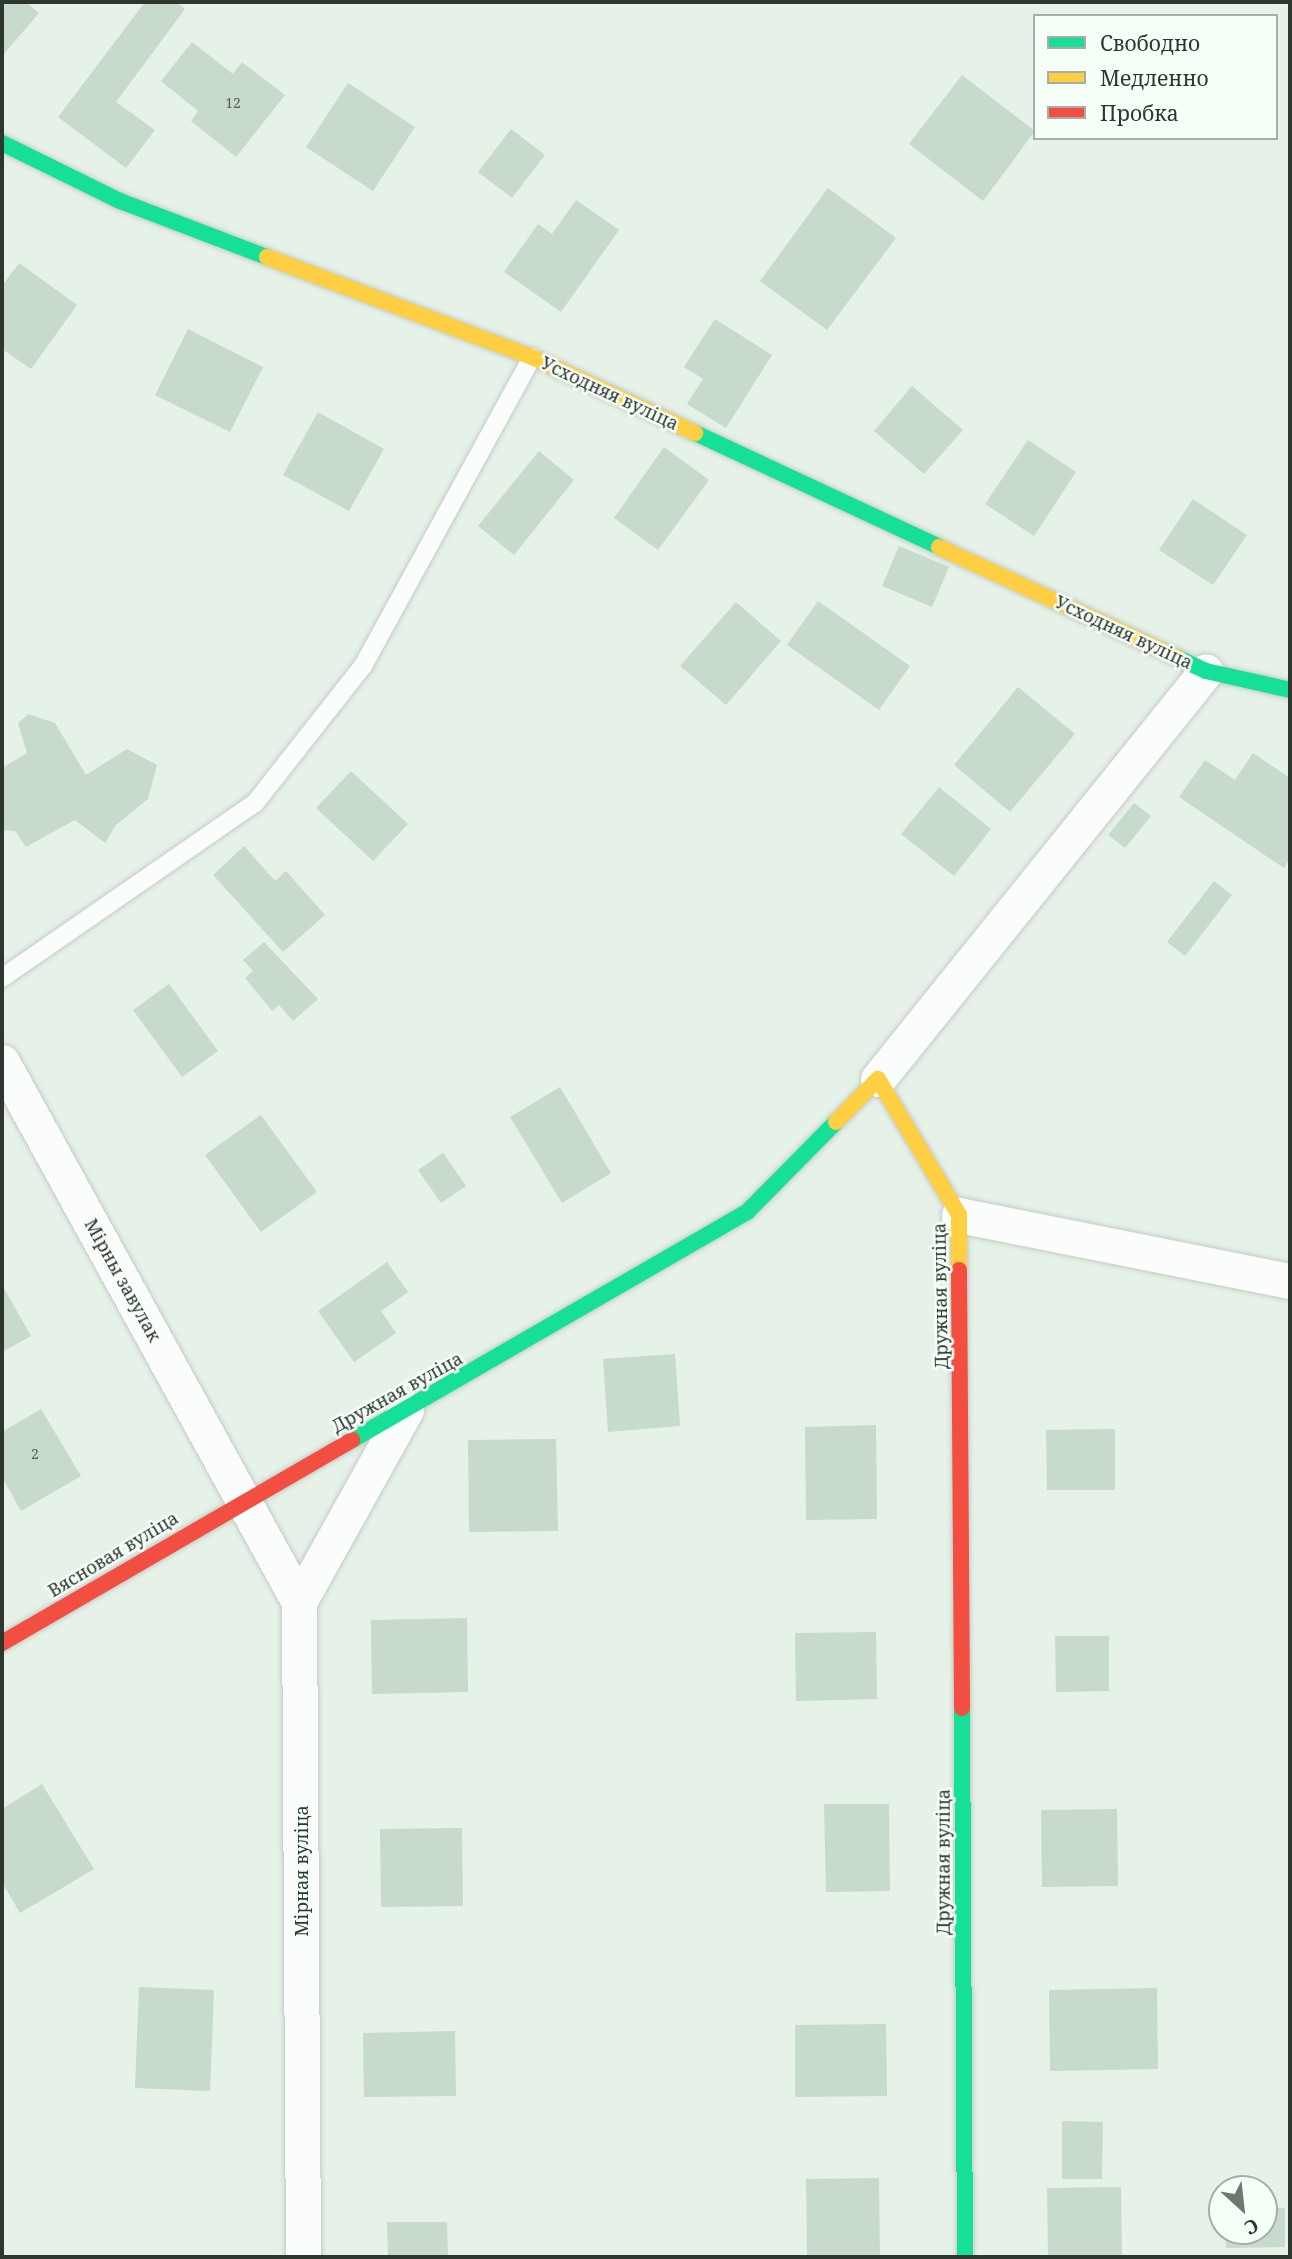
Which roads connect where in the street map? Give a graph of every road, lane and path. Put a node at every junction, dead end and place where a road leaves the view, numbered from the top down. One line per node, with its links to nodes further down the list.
1 (2, 143): 2 (street, Усходняя вуліца)
2 (532, 357): 3 (street, Усходняя вуліца); 5 (lane)
3 (1206, 671): 4 (street, Усходняя вуліца); 7 (street, Усходняя вуліца)
4 (1290, 690)
5 (2, 978)
6 (2, 1062): 11 (street, Мірны завулак)
7 (878, 1079): 8 (street, Дружная вуліца); 10 (street, Дружная вуліца)
8 (959, 1215): 9 (street); 15 (street, Дружная вуліца)
9 (1290, 1281)
10 (406, 1410): 11 (street, Дружная вуліца); 12 (street)
11 (244, 1498): 12 (street, Мірная вуліца); 13 (street, Вясновая вуліца)
12 (299, 1602): 14 (street, Мірная вуліца)
13 (2, 1643)
14 (303, 2257)
15 (965, 2257)

